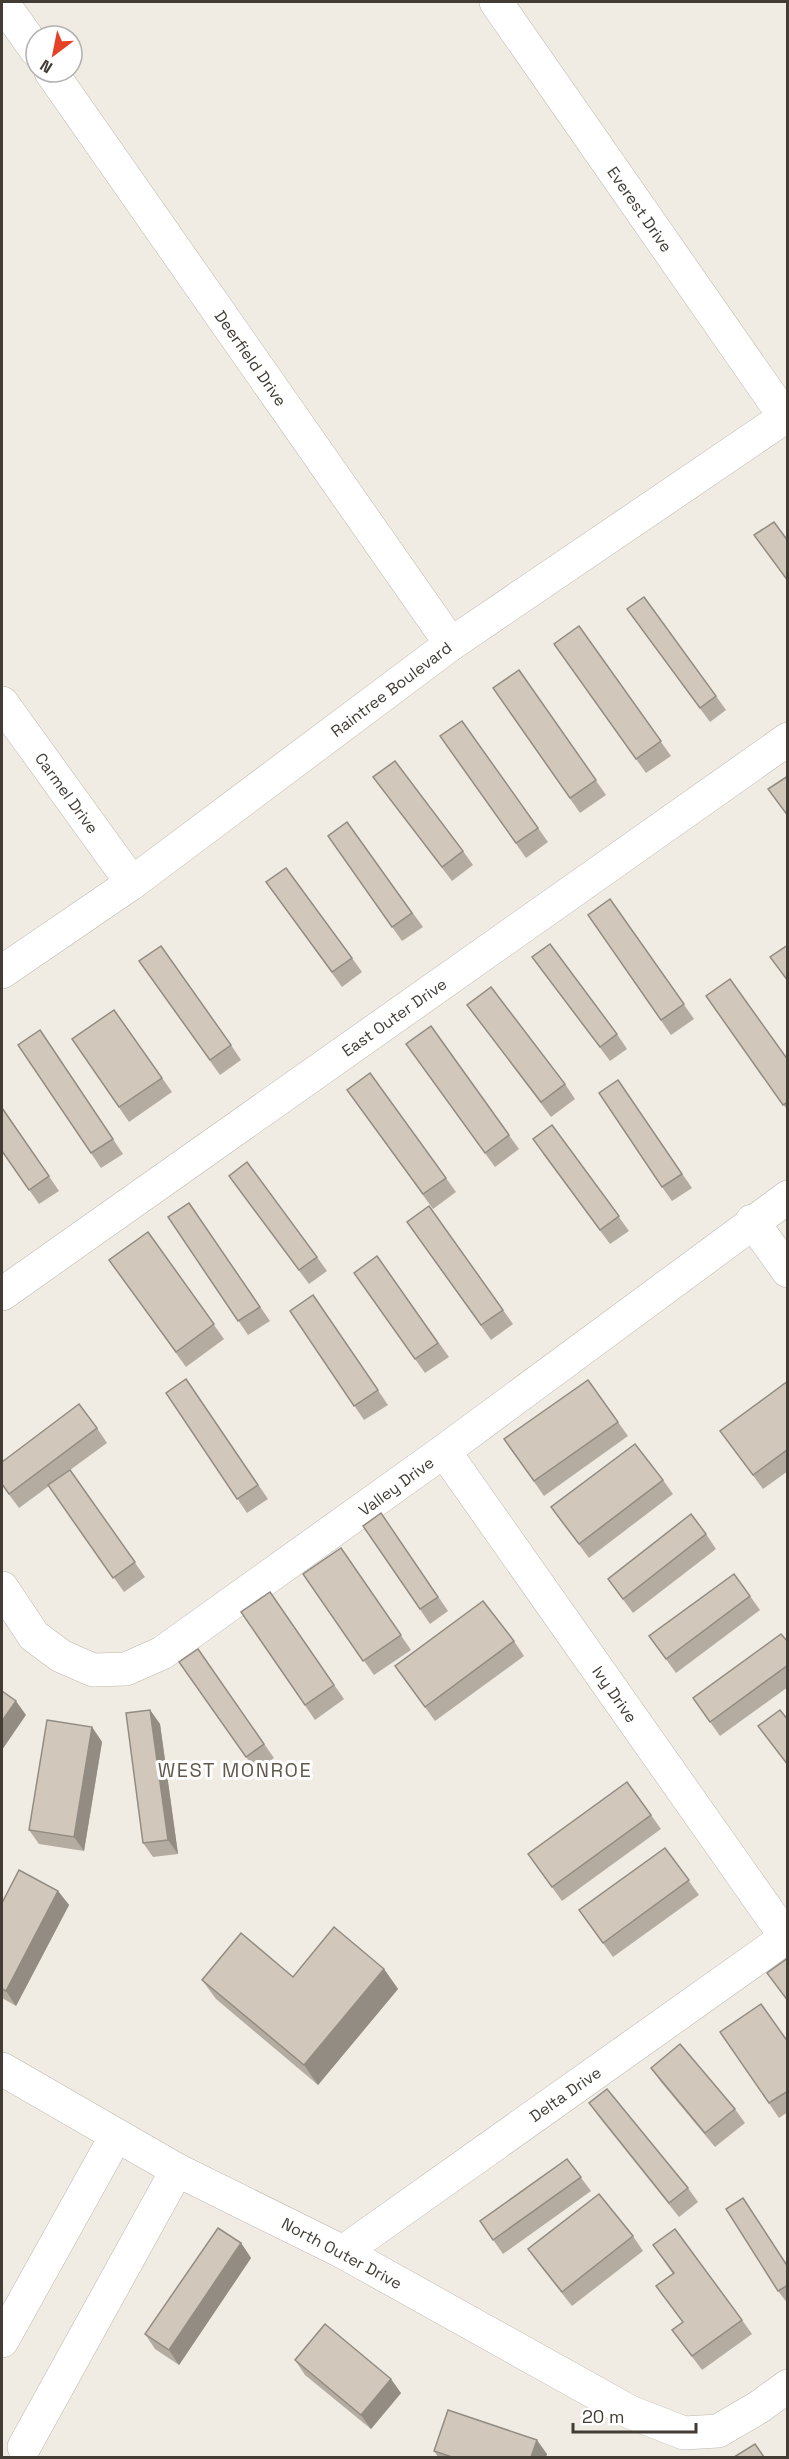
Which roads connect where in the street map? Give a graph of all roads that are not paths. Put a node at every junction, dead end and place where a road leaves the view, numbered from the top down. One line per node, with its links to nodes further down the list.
1 (2, 2): 3 (street)
2 (496, 2): 5 (street, Everest Drive)
3 (24, 33)
4 (59, 84): 6 (street, Deerfield Drive)
5 (786, 416): 6 (street, Raintree Boulevard)
6 (451, 644): 9 (street, Raintree Boulevard)
7 (2, 703): 9 (street, Carmel Drive)
8 (788, 740): 14 (street, East Outer Drive)
9 (132, 883): 10 (street, Raintree Boulevard)
10 (2, 972)
11 (788, 1197): 12 (street, Valley Drive)
12 (752, 1221): 13 (street); 15 (street, Valley Drive)
13 (788, 1271)
14 (2, 1294)
15 (444, 1451): 16 (street, Valley Drive); 17 (street, Ivy Drive)
16 (2, 1588)
17 (787, 1936): 21 (street, Delta Drive)
18 (2, 2069): 19 (street, North Outer Drive)
19 (116, 2136): 20 (street, North Outer Drive); 22 (street)
20 (177, 2170): 21 (street, North Outer Drive); 24 (street)
21 (343, 2252): 23 (street, North Outer Drive)
22 (2, 2341)
23 (788, 2386)
24 (23, 2446)

